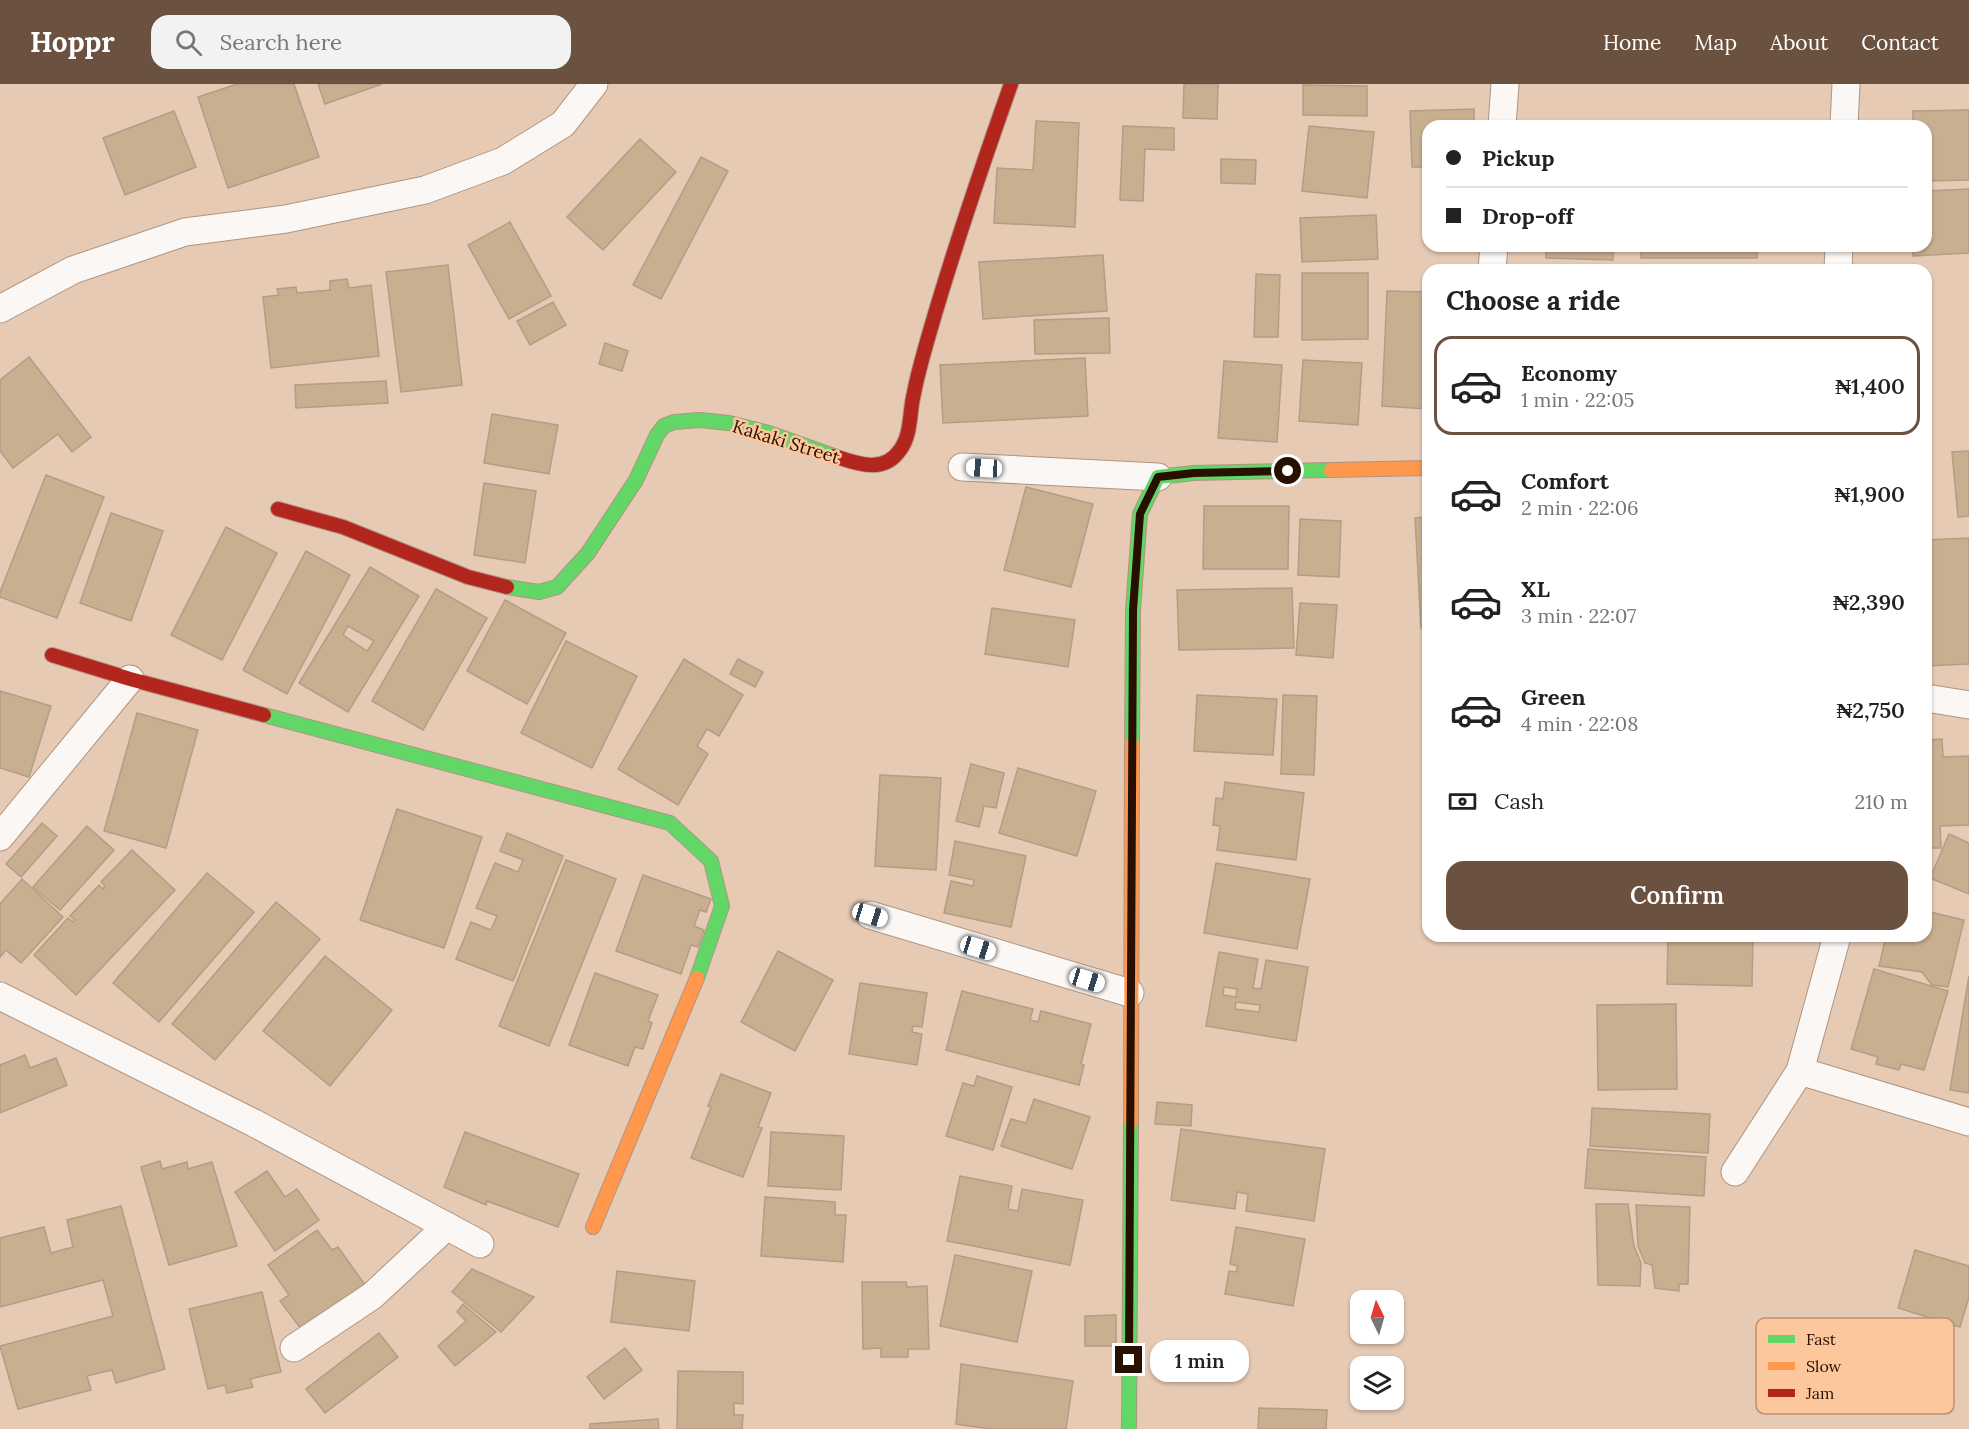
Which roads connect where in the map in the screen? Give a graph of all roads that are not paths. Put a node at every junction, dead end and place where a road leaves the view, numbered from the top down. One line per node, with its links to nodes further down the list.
1 (594, 84): 7 (street)
2 (1011, 84): 11 (street, Kakaki Street)
3 (1505, 84): 5 (street)
4 (1846, 84): 6 (street)
5 (1502, 120)
6 (1844, 120)
7 (0, 309)
8 (962, 467): 10 (street)
9 (1422, 468): 10 (street)
10 (1158, 477): 19 (street)
11 (278, 509)
12 (51, 655): 13 (street)
13 (130, 679): 16 (street); 25 (street)
14 (1932, 699): 15 (street)
15 (1969, 705)
16 (0, 837)
17 (870, 915): 19 (street)
18 (1835, 942): 21 (street)
19 (1130, 993): 28 (street)
20 (0, 996): 24 (street)
21 (1800, 1071): 22 (street); 23 (street)
22 (1969, 1122)
23 (1736, 1172)
24 (447, 1226): 26 (street); 27 (street)
25 (593, 1227)
26 (480, 1244)
27 (294, 1348)
28 (1129, 1429)

